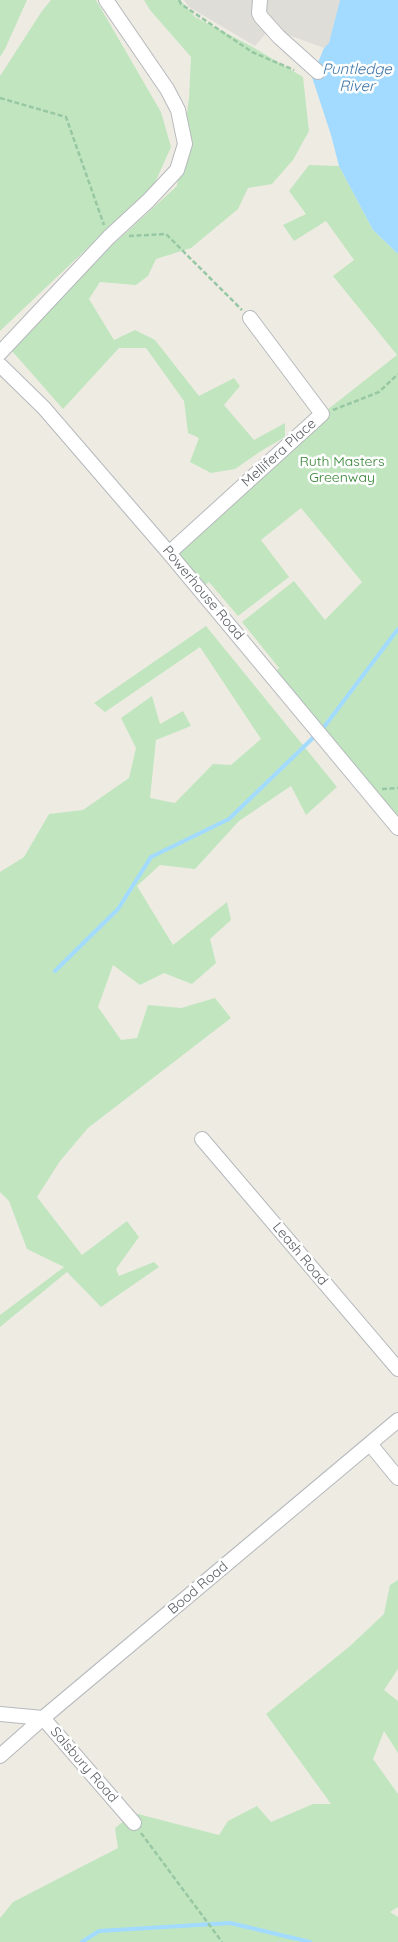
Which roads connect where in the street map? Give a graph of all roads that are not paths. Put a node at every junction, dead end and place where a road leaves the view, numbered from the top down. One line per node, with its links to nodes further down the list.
1 (106, 0): 5 (street)
2 (260, 0): 3 (street)
3 (318, 72)
4 (250, 318): 7 (street, Mellifera Place)
5 (0, 353)
6 (0, 365): 7 (street, Powerhouse Road)
7 (169, 553): 8 (street, Powerhouse Road)
8 (398, 828)
9 (202, 1139): 10 (street, Leash Road)
10 (398, 1369)
11 (398, 1420): 12 (street, Bood Road)
12 (370, 1444): 13 (street); 15 (street, Bood Road)
13 (398, 1478)
14 (0, 1714): 15 (street, Salsbury Road)
15 (43, 1718): 16 (street, Bood Road); 17 (street, Salsbury Road)
16 (0, 1756)
17 (134, 1823)

